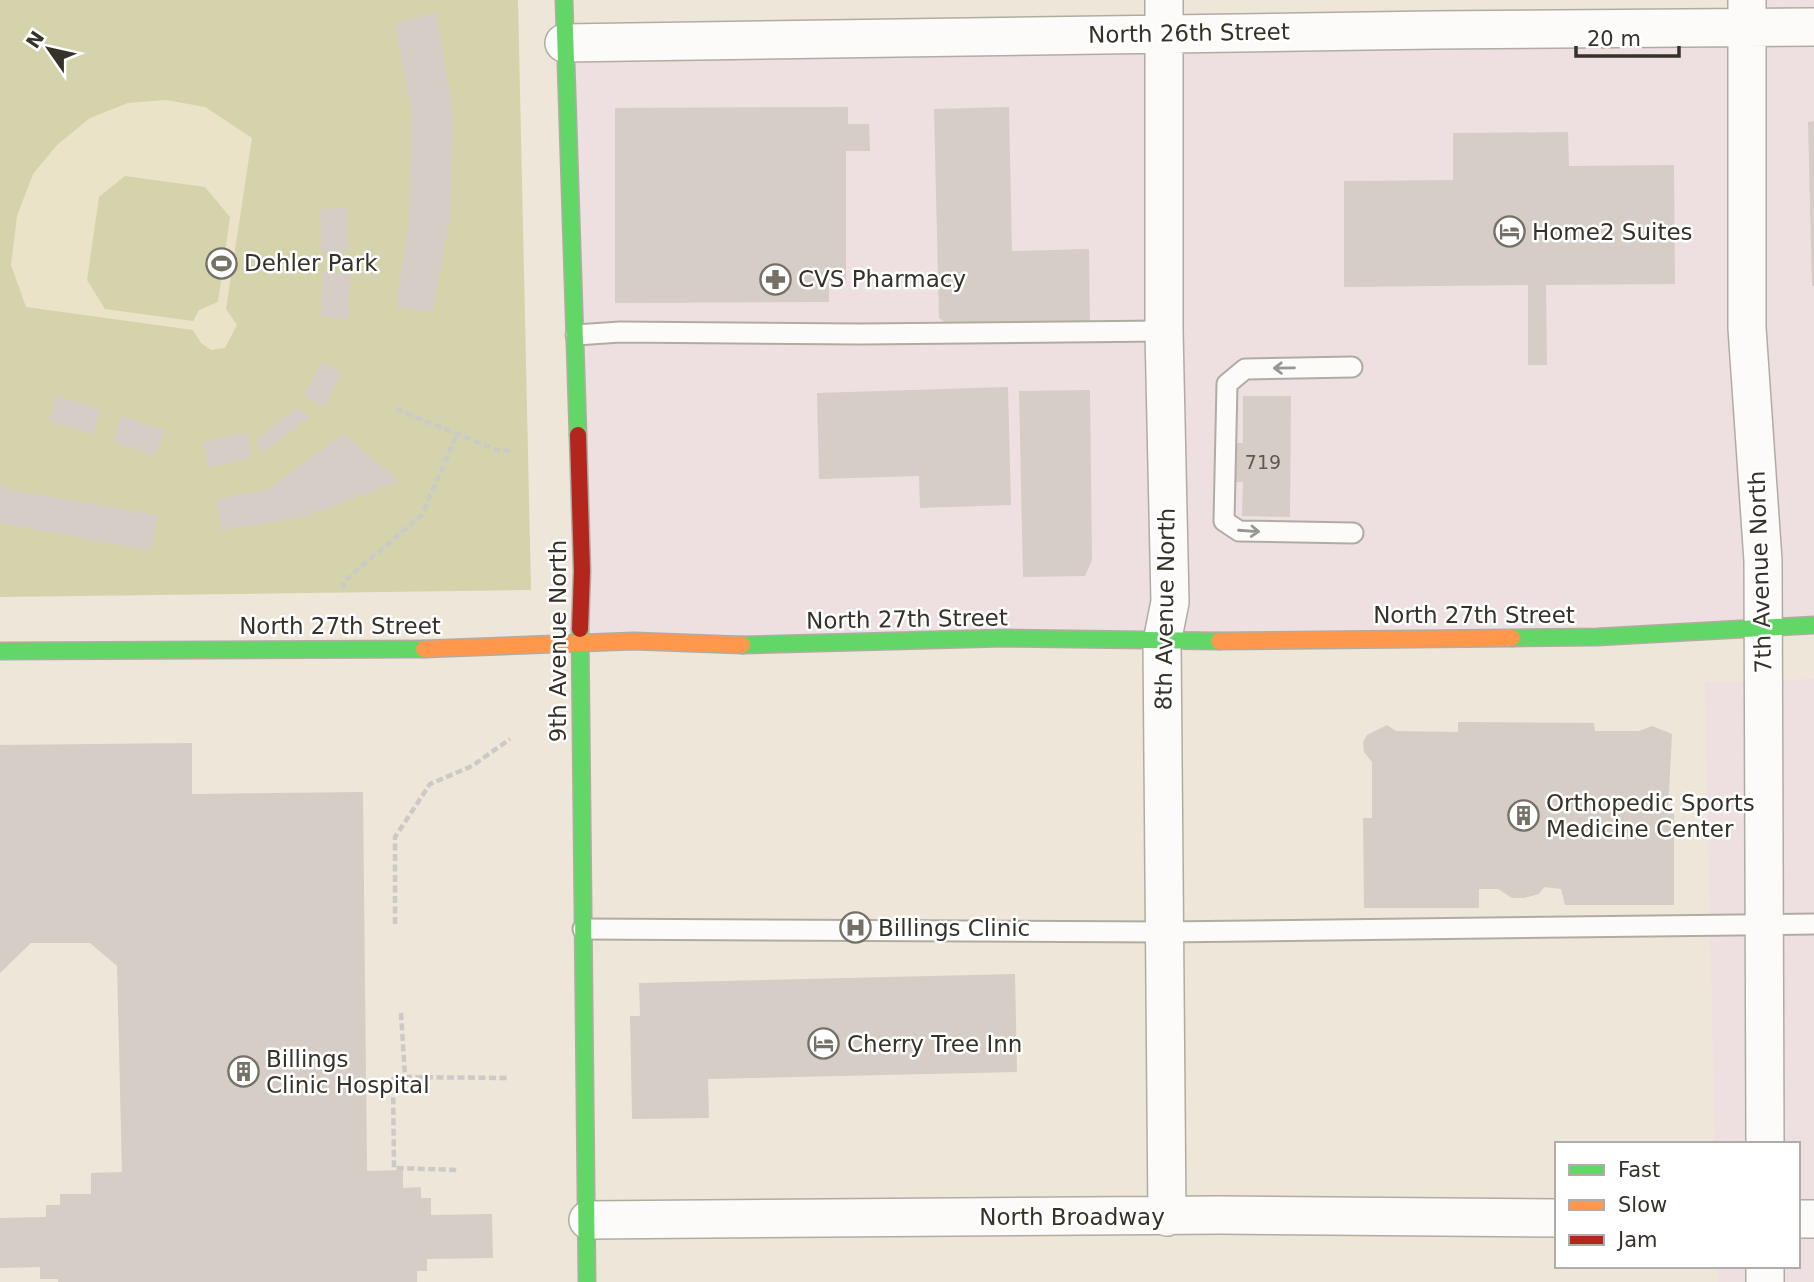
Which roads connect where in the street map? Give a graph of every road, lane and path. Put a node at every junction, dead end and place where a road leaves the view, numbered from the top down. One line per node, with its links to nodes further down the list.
1 (564, 0): 5 (main road, 9th Avenue North)
2 (1746, 14): 3 (street, North 26th Street); 4 (street, North 26th Street); 15 (street, 7th Avenue North)
3 (1164, 17): 5 (street, North 26th Street); 6 (street, 8th Avenue North)
4 (1814, 27)
5 (564, 43): 7 (main road, 9th Avenue North)
6 (1164, 331): 7 (lane); 16 (street, 8th Avenue North)
7 (576, 335): 17 (main road, 9th Avenue North)
8 (1352, 367): 12 (lane, one-way to 12)
9 (396, 409): 10 (path)
10 (457, 434): 11 (path); 13 (path)
11 (512, 451)
12 (1353, 533)
13 (344, 589)
14 (1814, 625): 15 (main road, North 27th Street)
15 (1761, 626): 16 (main road, North 27th Street); 21 (street, 7th Avenue North)
16 (1162, 642): 17 (main road, North 27th Street); 24 (street, 8th Avenue North)
17 (579, 645): 18 (main road, North 27th Street); 23 (main road, 9th Avenue North)
18 (0, 651)
19 (510, 739): 20 (path)
20 (395, 924)
21 (1766, 925): 22 (lane); 24 (lane); 28 (street, 7th Avenue North)
22 (1814, 925)
23 (583, 929): 24 (lane); 32 (main road, 9th Avenue North)
24 (1164, 932): 30 (street, 8th Avenue North)
25 (401, 1013): 26 (path)
26 (405, 1077): 27 (path); 29 (path)
27 (507, 1078)
28 (1765, 1142)
29 (459, 1170)
30 (1167, 1217): 31 (street, North Broadway); 32 (street, North Broadway)
31 (1555, 1217)
32 (588, 1220): 33 (main road, 9th Avenue North)
33 (587, 1282)

